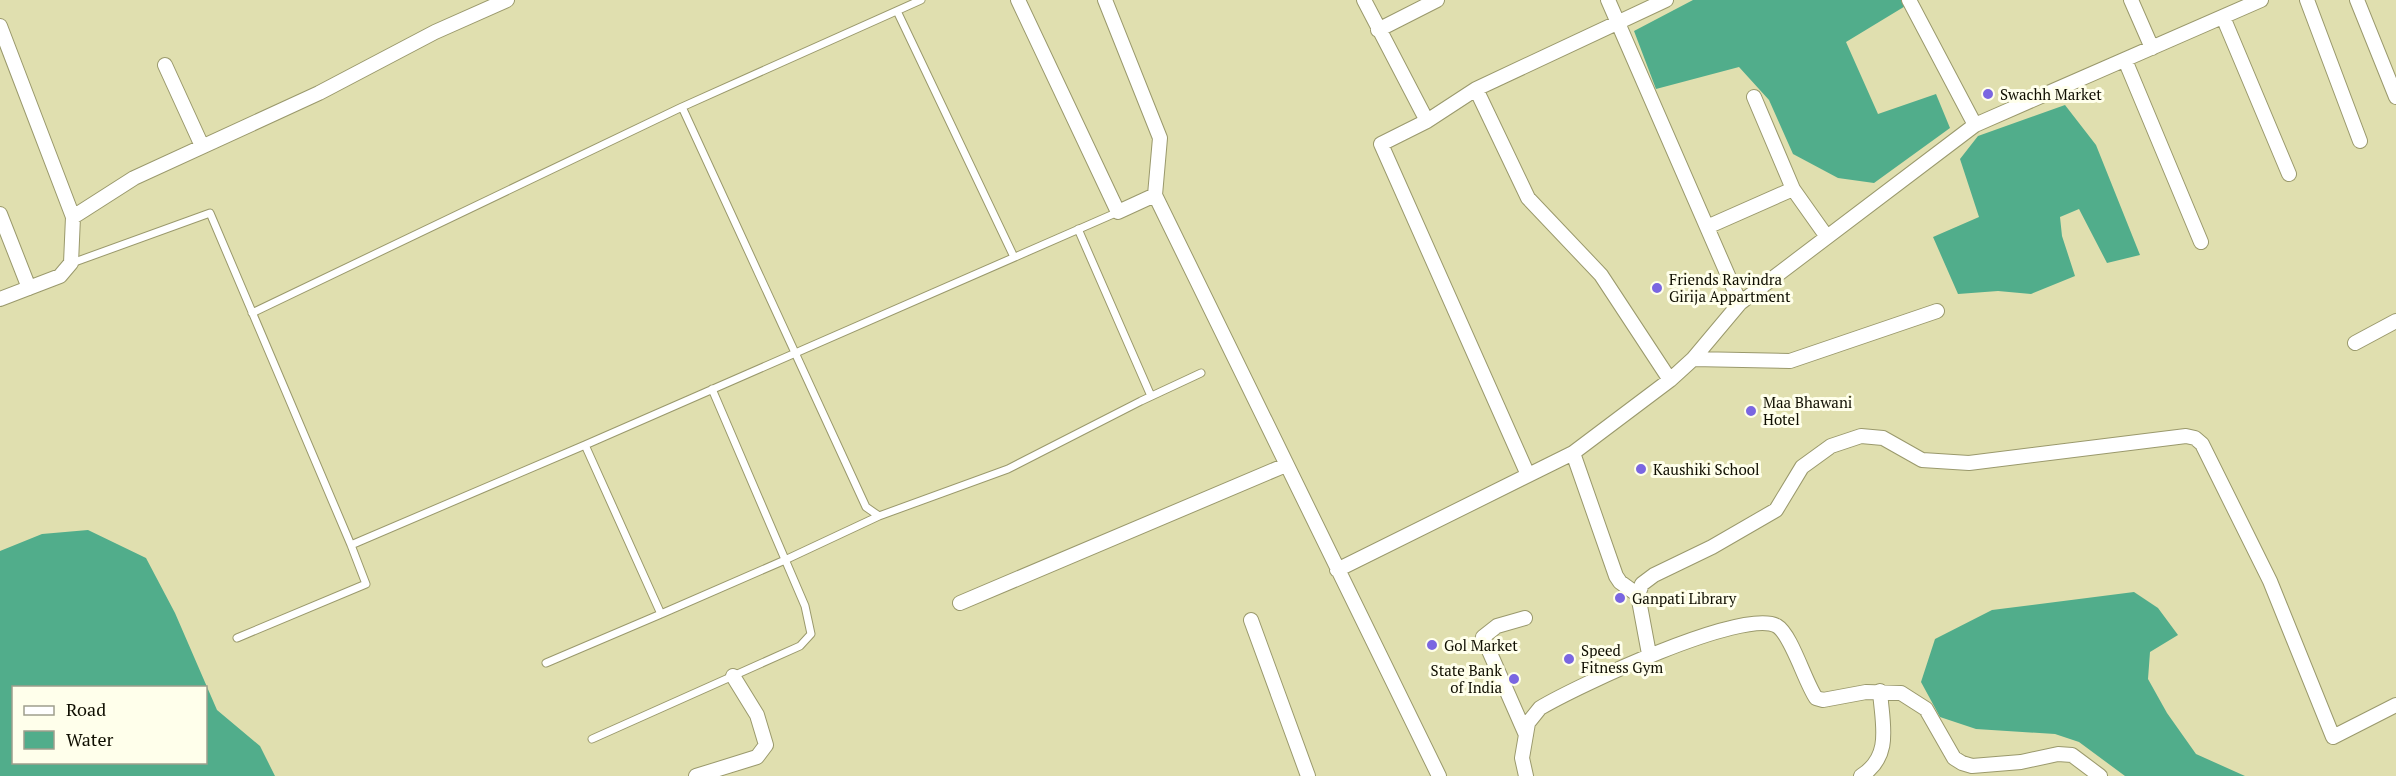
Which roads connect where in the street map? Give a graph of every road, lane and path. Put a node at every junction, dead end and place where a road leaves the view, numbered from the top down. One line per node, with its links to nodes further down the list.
1 (507, 0): 29 (street)
2 (921, 0): 14 (lane)
3 (1018, 0): 33 (street)
4 (1105, 0): 32 (street)
5 (1364, 0): 18 (street)
6 (1437, 0): 18 (street)
7 (1608, 0): 16 (street)
8 (1666, 0): 16 (street)
9 (1909, 0): 27 (street)
10 (2131, 0): 19 (street)
11 (2261, 0): 15 (street)
12 (2307, 0): 28 (street)
13 (2357, 0): 24 (street)
14 (897, 10): 25 (lane); 40 (lane)
15 (2223, 17): 19 (street); 30 (street)
16 (1617, 21): 22 (street); 36 (street)
17 (0, 26): 35 (street)
18 (1378, 30): 26 (street)
19 (2152, 48): 20 (street)
20 (2125, 60): 27 (street); 39 (street)
21 (165, 65): 29 (street)
22 (1476, 89): 26 (street); 52 (street)
23 (1754, 97): 31 (street)
24 (2396, 97)
25 (682, 107): 46 (lane); 49 (lane)
26 (1427, 121): 58 (street)
27 (1975, 125): 38 (street)
28 (2360, 141)
29 (202, 146): 35 (street)
30 (2289, 174)
31 (1793, 189): 36 (street); 38 (street)
32 (1155, 195): 33 (street); 57 (street)
33 (1118, 212): 37 (lane)
34 (0, 214): 42 (street)
35 (73, 217): 41 (street)
36 (1707, 227): 44 (street)
37 (1078, 229): 40 (lane); 54 (lane)
38 (1827, 237): 44 (street)
39 (2201, 242)
40 (1014, 257): 49 (lane)
41 (71, 263): 42 (street); 46 (lane)
42 (29, 288): 43 (street)
43 (0, 299)
44 (1740, 303): 50 (street)
45 (1937, 311): 50 (street)
46 (252, 313): 60 (lane)
47 (2396, 321): 48 (street)
48 (2355, 343)
49 (794, 353): 53 (lane); 59 (lane)
50 (1693, 359): 52 (street)
51 (1201, 373): 54 (lane)
52 (1670, 380): 56 (street)
53 (712, 389): 55 (lane); 61 (lane)
54 (1151, 396): 59 (lane)
55 (585, 445): 60 (lane); 65 (lane)
56 (1573, 453): 58 (street); 63 (street)
57 (1286, 465): 62 (street); 64 (street)
58 (1528, 475): 62 (street)
59 (879, 516): 61 (lane)
60 (351, 545): 68 (lane)
61 (785, 560): 65 (lane); 71 (lane)
62 (1337, 570): 78 (street)
63 (1638, 595): 69 (street); 73 (street)
64 (960, 603)
65 (661, 614): 70 (lane)
66 (1525, 618): 74 (street)
67 (1251, 620): 77 (street)
68 (237, 638)
69 (1650, 654): 72 (street); 74 (street)
70 (546, 663)
71 (733, 676): 75 (lane); 76 (street)
72 (1880, 691): 80 (street); 81 (street)
73 (2396, 705)
74 (1526, 735): 79 (street)
75 (592, 739)
76 (696, 776)
77 (1308, 776)
78 (1438, 776)
79 (1526, 776)
80 (1861, 776)
81 (2100, 776)

